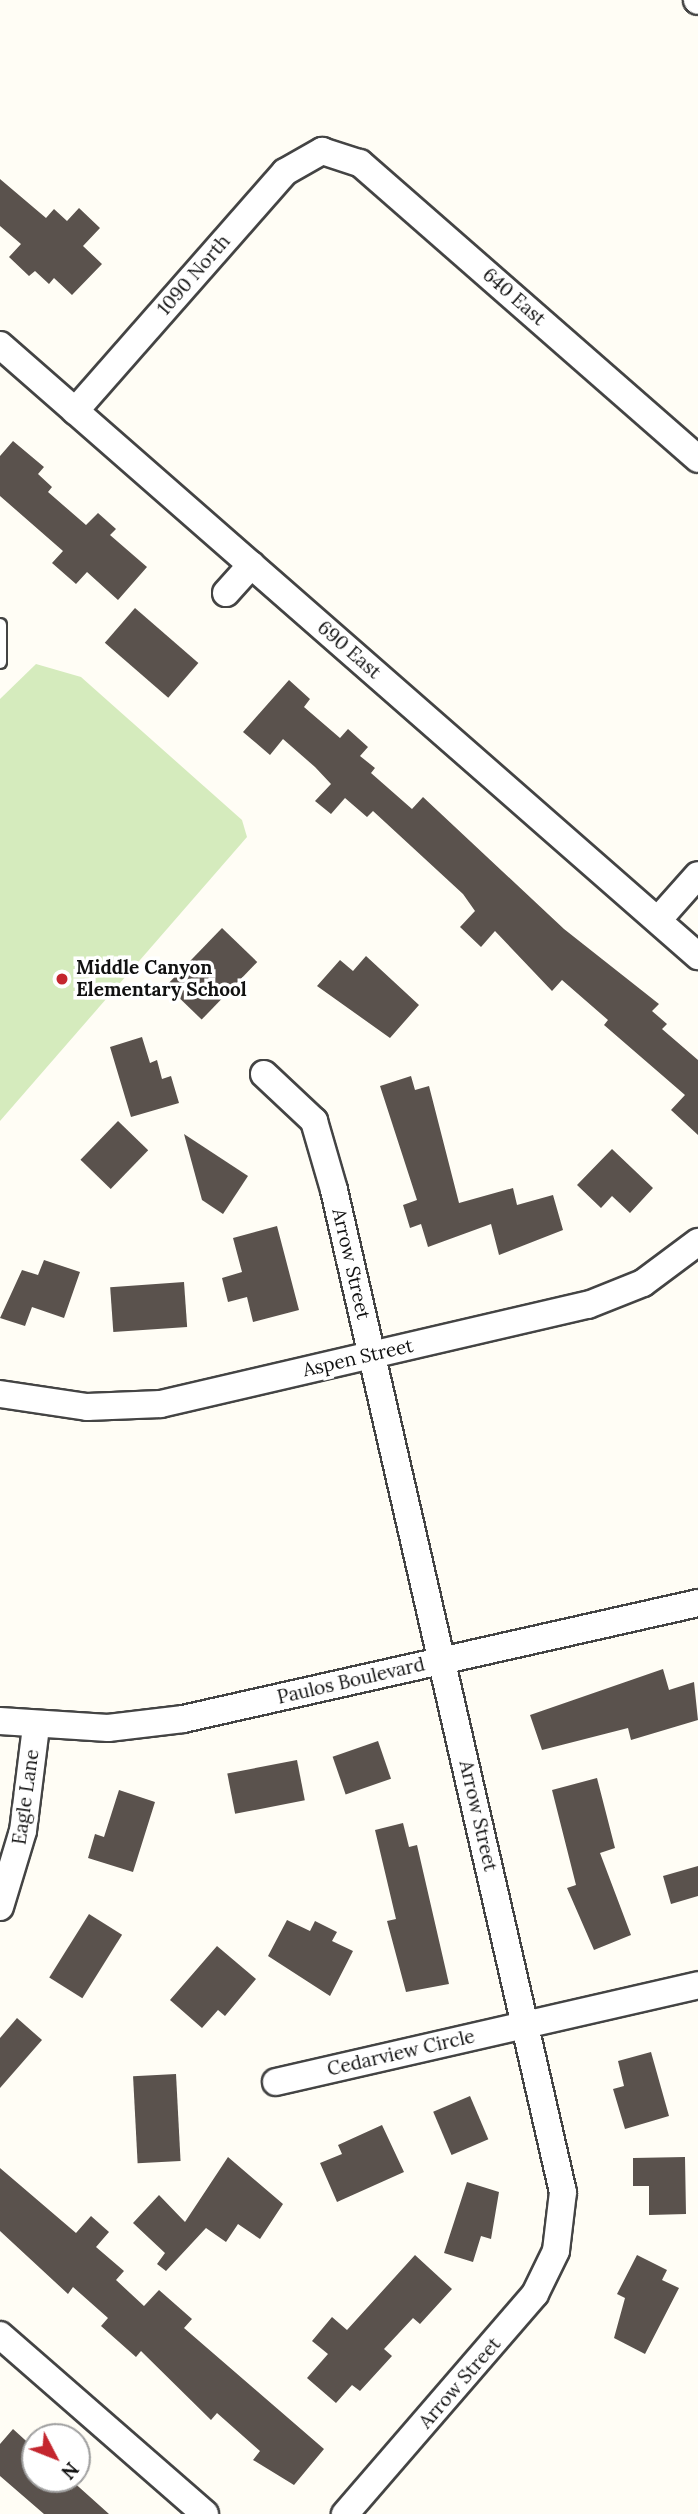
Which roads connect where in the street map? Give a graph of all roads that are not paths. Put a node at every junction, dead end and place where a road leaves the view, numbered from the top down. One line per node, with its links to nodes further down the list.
1 (322, 151): 3 (street, 1090 North); 4 (street, 640 East)
2 (0, 345): 3 (street, 690 East)
3 (75, 411): 5 (street, 690 East)
4 (698, 459)
5 (251, 565): 6 (street); 10 (street, 690 East)
6 (226, 593)
7 (0, 625): 8 (lane)
8 (0, 662)
9 (698, 875): 10 (street)
10 (657, 920): 11 (street, 690 East)
11 (698, 956)
12 (264, 1074): 14 (street, Arrow Street)
13 (698, 1242): 14 (street, Aspen Street)
14 (372, 1355): 15 (street, Aspen Street); 17 (street, Arrow Street)
15 (0, 1394)
16 (698, 1603): 17 (street, Paulos Boulevard)
17 (443, 1661): 19 (street, Paulos Boulevard); 22 (street, Arrow Street)
18 (0, 1721): 19 (street, Paulos Boulevard)
19 (36, 1727): 20 (street, Eagle Lane)
20 (0, 1907)
21 (698, 1985): 22 (street, Cedarview Circle)
22 (526, 2024): 23 (street, Cedarview Circle); 26 (street, Arrow Street)
23 (276, 2082)
24 (0, 2335): 25 (street)
25 (205, 2514)
26 (345, 2514)

